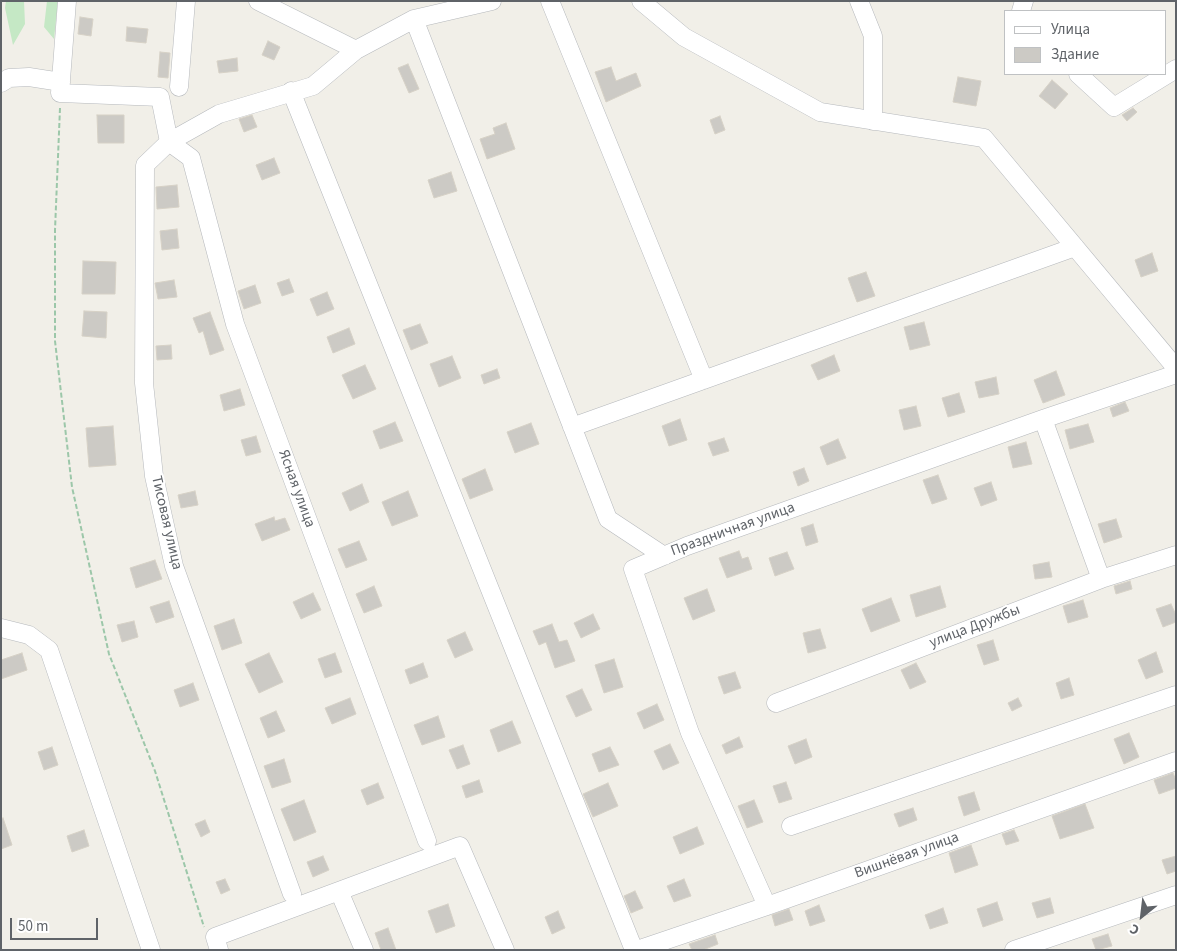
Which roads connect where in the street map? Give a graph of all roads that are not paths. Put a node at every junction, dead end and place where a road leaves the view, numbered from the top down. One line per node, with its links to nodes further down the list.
1 (67, 1): 14 (street)
2 (186, 1): 13 (street)
3 (258, 1): 9 (street)
4 (492, 1): 8 (street, Тисовая улица)
5 (550, 1): 21 (street)
6 (641, 1): 16 (street)
7 (859, 1): 16 (street)
8 (414, 19): 9 (street, Тисовая улица); 23 (street)
9 (356, 50): 15 (street, Тисовая улица)
10 (1079, 75): 11 (street)
11 (1166, 75)
12 (1, 83): 14 (street)
13 (179, 87)
14 (61, 88): 17 (street)
15 (292, 91): 17 (street, Тисовая улица); 41 (street)
16 (873, 120): 18 (street)
17 (169, 142): 32 (street, Ясная улица); 34 (street, Тисовая улица)
18 (1074, 247): 19 (street); 21 (street)
19 (1176, 368)
20 (1176, 374): 22 (street, Праздничная улица)
21 (704, 380): 23 (street)
22 (1043, 419): 25 (street, Праздничная улица); 26 (street)
23 (572, 427): 25 (street)
24 (1176, 555): 26 (street, улица Дружбы)
25 (664, 556): 36 (street, Праздничная улица)
26 (1101, 579): 29 (street, улица Дружбы)
27 (1, 628): 38 (street)
28 (1176, 695): 31 (street)
29 (776, 703)
30 (1176, 761): 36 (street, Вишнёвая улица)
31 (791, 826)
32 (427, 841)
33 (339, 891): 37 (street); 39 (street); 40 (street)
34 (292, 894)
35 (1176, 895): 42 (street)
36 (767, 906): 41 (street, Вишнёвая улица)
37 (217, 944)
38 (151, 950)
39 (364, 950)
40 (505, 950)
41 (636, 950)
42 (1014, 950)

